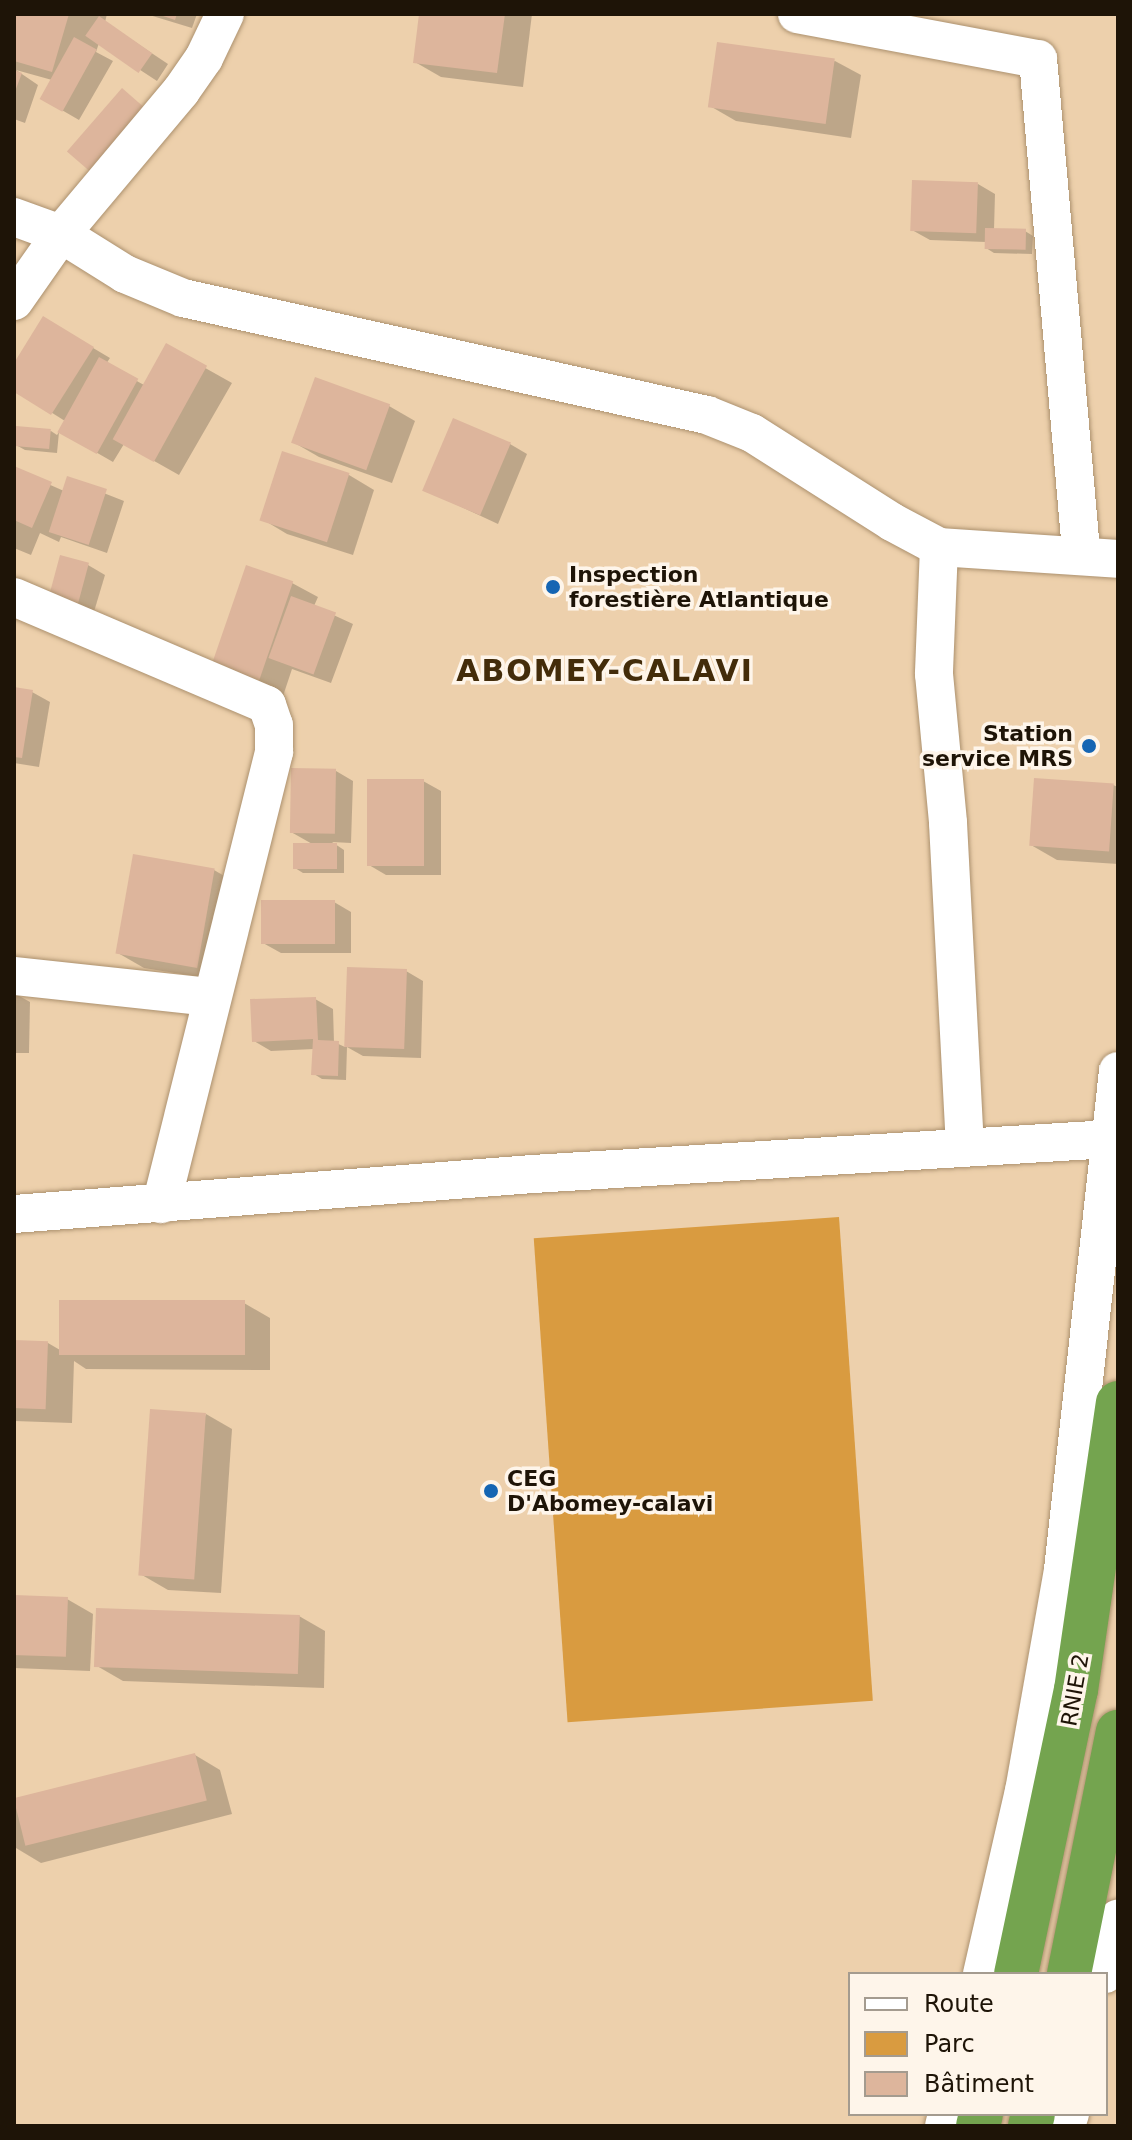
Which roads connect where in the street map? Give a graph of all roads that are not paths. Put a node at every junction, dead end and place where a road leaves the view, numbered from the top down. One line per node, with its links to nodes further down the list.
1 (225, 14): 4 (street)
2 (797, 14): 7 (street)
3 (14, 217): 4 (street)
4 (61, 234): 5 (street); 6 (street)
5 (14, 301)
6 (939, 547): 7 (street); 13 (street)
7 (1100, 557)
8 (14, 597): 10 (street)
9 (14, 976): 10 (street)
10 (211, 997): 14 (street)
11 (1118, 1071): 12 (street)
12 (1111, 1139): 13 (street); 19 (street)
13 (965, 1146): 14 (street)
14 (161, 1204): 15 (street)
15 (14, 1214)
16 (1118, 1403): 20 (highway, RNIE 2 / RNIE 2)
17 (1118, 1732): 21 (highway)
18 (1118, 1919): 22 (street)
19 (982, 1972)
20 (1016, 1972)
21 (1069, 1972)
22 (1105, 1972)

